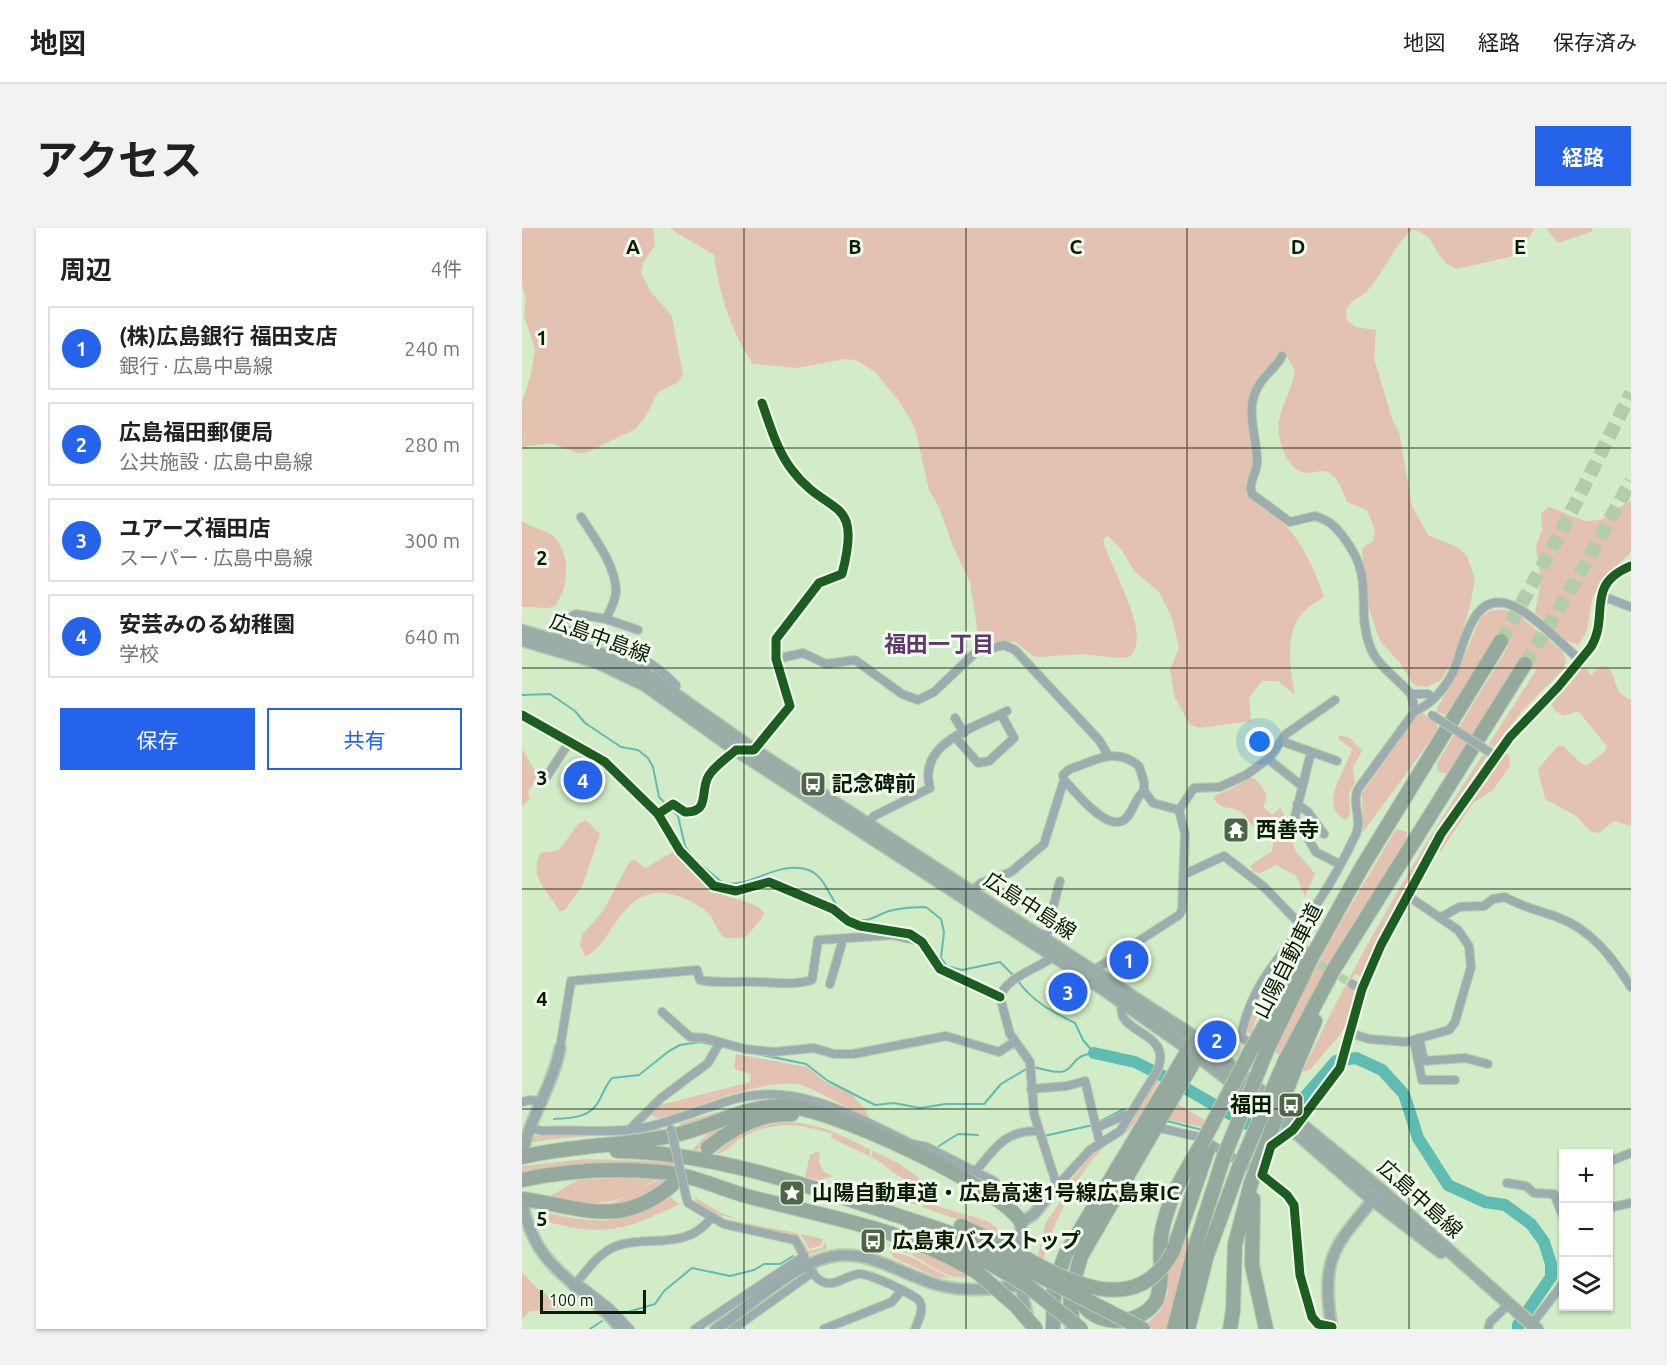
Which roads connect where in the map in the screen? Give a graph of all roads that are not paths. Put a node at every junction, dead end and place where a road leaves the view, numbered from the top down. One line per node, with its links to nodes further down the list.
1 (1282, 356): 17 (street)
2 (762, 403): 14 (street)
3 (581, 517): 7 (street)
4 (1631, 566): 5 (street)
5 (1602, 596): 6 (street); 15 (street)
6 (1631, 607)
7 (606, 619): 8 (street); 9 (street)
8 (560, 628): 12 (street); 18 (street)
9 (638, 630)
10 (522, 631): 12 (main road, 広島中島線)
11 (522, 640): 18 (main road, 広島中島線)
12 (556, 641): 18 (main road, 広島中島線)
13 (1501, 641): 69 (highway, 山陽自動車道)
14 (776, 659): 30 (street); 32 (street)
15 (1580, 660): 19 (street); 31 (street)
16 (1525, 664): 72 (highway, 山陽自動車道)
17 (1411, 694): 19 (street); 22 (street)
18 (672, 698): 28 (main road, 広島中島線); 30 (main road, 広島中島線)
19 (1433, 698): 21 (street)
20 (1335, 700): 27 (street)
21 (1426, 707): 22 (street); 31 (street, bridge)
22 (1415, 711): 44 (street)
23 (522, 715): 26 (street)
24 (955, 718): 25 (street)
25 (960, 735): 25 (street); 42 (street)
26 (570, 741): 35 (street); 41 (street)
27 (1281, 741): 29 (street); 33 (street)
28 (736, 750): 30 (main road, 広島中島線); 41 (street)
29 (1311, 752): 34 (street); 37 (street)
30 (751, 754): 42 (main road, 広島中島線)
31 (1493, 754): 48 (street)
32 (1108, 755): 36 (street); 38 (street)
33 (1268, 759): 37 (street); 40 (street)
34 (1337, 761)
35 (547, 776)
36 (1064, 780): 38 (street); 47 (street)
37 (1302, 786): 39 (street)
38 (1144, 791): 40 (street)
39 (1297, 804): 43 (street); 44 (street)
40 (1179, 810): 45 (street)
41 (658, 814): 53 (street)
42 (865, 828): 47 (main road, 広島中島線)
43 (1324, 834)
44 (1340, 864): 50 (street)
45 (1183, 875): 50 (street); 57 (street)
46 (1060, 881): 51 (street)
47 (969, 895): 51 (main road, 広島中島線); 56 (main road, 広島中島線)
48 (1408, 896): 49 (street); 61 (street)
49 (1440, 918): 60 (street); 66 (street)
50 (1301, 925): 54 (street)
51 (1042, 938): 56 (main road, 広島中島線)
52 (843, 939): 53 (street); 58 (street); 70 (street)
53 (922, 942): 62 (street)
54 (1286, 945): 55 (street); 74 (street)
55 (1295, 950)
56 (1057, 953): 57 (main road, 広島中島線); 62 (street)
57 (1089, 974): 63 (main road, 広島中島線); 71 (main road, 広島中島線)
58 (830, 984)
59 (1352, 984): 61 (street)
60 (1631, 987)
61 (1362, 989): 65 (street)
62 (1000, 997): 68 (street)
63 (1122, 1004): 71 (main road, 広島中島線); 87 (street)
64 (662, 1012): 67 (street)
65 (1348, 1036): 66 (street); 81 (street)
66 (1416, 1039): 73 (street); 75 (street)
67 (720, 1042): 68 (street); 84 (street)
68 (1014, 1042): 76 (street)
69 (1262, 1046): 74 (highway, bridge); 133 (highway, 山陽自動車道, bridge)
70 (560, 1048): 78 (street)
71 (1195, 1049): 74 (main road, 広島中島線); 81 (main road, 広島中島線); 109 (highway); 111 (highway)
72 (1290, 1064): 95 (highway, bridge); 134 (highway, 山陽自動車道, bridge)
73 (1488, 1064)
74 (1235, 1073): 81 (main road, 広島中島線); 88 (highway, bridge)
75 (1455, 1080)
76 (1031, 1089): 82 (street); 85 (street)
77 (522, 1102): 78 (street)
78 (543, 1102): 86 (street)
79 (1125, 1115): 82 (street)
80 (670, 1125): 84 (street); 93 (street); 105 (street, bridge)
81 (1296, 1125): 95 (street); 99 (main road, 広島中島線)
82 (1096, 1128): 87 (street)
83 (1160, 1128): 95 (street)
84 (629, 1130): 86 (street)
85 (1038, 1131): 93 (street); 98 (street)
86 (526, 1135): 91 (street)
87 (1100, 1143): 98 (street)
88 (1204, 1147): 108 (highway, bridge); 111 (highway)
89 (708, 1148): 100 (highway)
90 (1631, 1153): 92 (street)
91 (522, 1157): 100 (highway); 108 (highway)
92 (1613, 1160)
93 (976, 1171): 98 (street)
94 (522, 1180): 106 (highway)
95 (1256, 1181): 118 (street); 135 (highway); 136 (highway)
96 (1507, 1183): 104 (street)
97 (672, 1185): 101 (highway)
98 (1057, 1186): 107 (street)
99 (1377, 1195): 116 (main road, 広島中島線); 118 (street)
100 (1001, 1201): 107 (highway)
101 (523, 1203): 112 (street)
102 (1631, 1203): 103 (street)
103 (1613, 1205)
104 (1559, 1206)
105 (711, 1218): 110 (street); 112 (street)
106 (845, 1222): 108 (highway); 127 (highway, bridge)
107 (1021, 1222): 113 (street)
108 (989, 1251): 131 (highway, bridge); 132 (highway, bridge)
109 (1065, 1255): 128 (highway); 129 (highway)
110 (809, 1265): 113 (street); 115 (street); 121 (street); 122 (street); 123 (street)
111 (1076, 1269): 130 (highway)
112 (575, 1285): 119 (street); 120 (street)
113 (1020, 1285): 126 (street)
114 (1559, 1288): 117 (street)
115 (900, 1292): 124 (street); 125 (street)
116 (1512, 1306): 117 (main road, 広島中島線); 137 (street)
117 (1532, 1325)
118 (1332, 1328)
119 (621, 1329)
120 (630, 1329)
121 (695, 1329)
122 (716, 1329)
123 (733, 1329)
124 (824, 1329)
125 (915, 1329)
126 (1030, 1329)
127 (1036, 1329)
128 (1053, 1329)
129 (1064, 1329)
130 (1073, 1329)
131 (1081, 1329)
132 (1143, 1329)
133 (1174, 1329)
134 (1188, 1329)
135 (1230, 1329)
136 (1266, 1329)
137 (1488, 1329)

